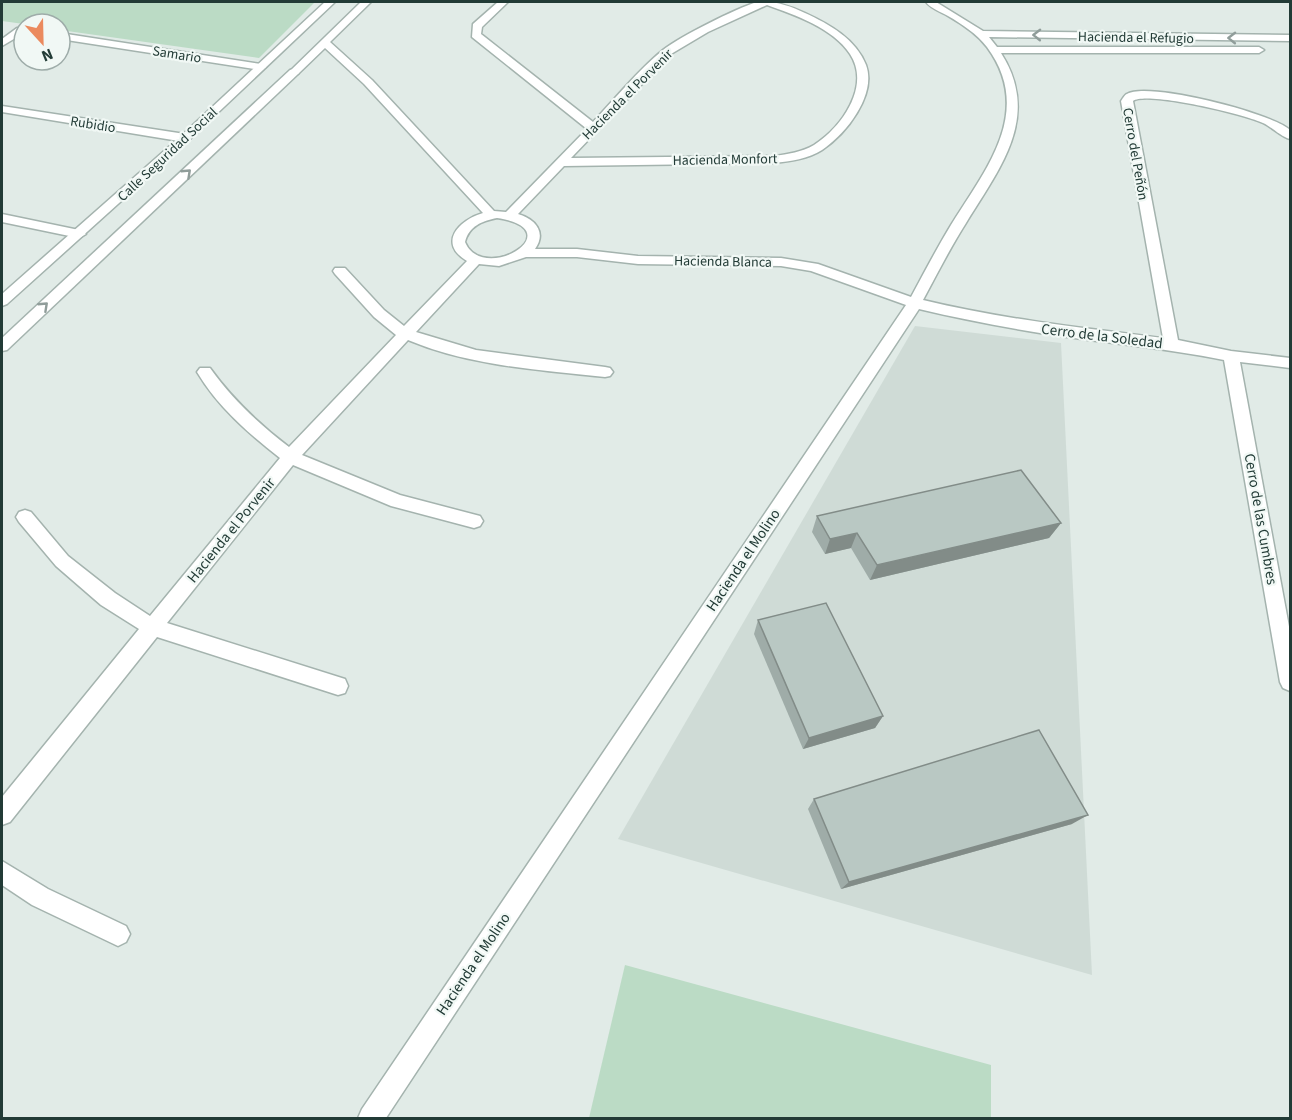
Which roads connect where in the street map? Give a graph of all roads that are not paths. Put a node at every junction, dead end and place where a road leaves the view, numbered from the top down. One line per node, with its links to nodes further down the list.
1 (330, 2): 12 (street, Calle Seguridad Social)
2 (366, 2): 9 (street)
3 (503, 2): 14 (street)
4 (767, 2): 14 (street, Hacienda el Porvenir); 17 (street, Hacienda Monfort)
5 (930, 2): 6 (street, Hacienda el Molino)
6 (981, 34): 8 (street, Hacienda el Refugio, one-way to 6); 10 (street, Hacienda el Molino)
7 (72, 38): 12 (street, Samario)
8 (1290, 38)
9 (325, 43): 12 (street, Calle Seguridad Social); 18 (street)
10 (994, 50): 11 (street, Hacienda el Refugio); 26 (street, Hacienda el Molino)
11 (1270, 50)
12 (278, 70): 16 (street, Calle Seguridad Social); 29 (street, Calle Seguridad Social, one-way to 12)
13 (2, 110): 16 (street, Rubidio)
14 (593, 128): 17 (street, Hacienda el Porvenir)
15 (1290, 136): 28 (street, Cerro del Peñón)
16 (185, 138): 21 (street, Calle Seguridad Social)
17 (560, 162): 19 (street, Hacienda el Porvenir)
18 (491, 215): 19 (street); 23 (street)
19 (510, 215): 22 (street)
20 (2, 218): 21 (street)
21 (79, 234): 25 (street, Calle Seguridad Social)
22 (525, 253): 23 (street); 26 (street, Hacienda Blanca)
23 (476, 259): 27 (street, Hacienda el Porvenir)
24 (340, 271): 27 (street)
25 (2, 302)
26 (915, 303): 28 (street, Cerro de la Soledad); 43 (street, Hacienda el Molino)
27 (405, 333): 33 (street); 34 (street, Hacienda el Porvenir)
28 (1171, 344): 30 (street, Cerro de la Soledad)
29 (2, 346)
30 (1231, 356): 31 (street, Cerro de la Soledad); 38 (street, Cerro de las Cumbres)
31 (1290, 363)
32 (205, 372): 34 (street)
33 (605, 372)
34 (290, 457): 36 (street); 37 (street, Hacienda el Porvenir)
35 (25, 517): 37 (street)
36 (474, 520)
37 (152, 627): 39 (street); 40 (street, Hacienda el Porvenir)
38 (1290, 682)
39 (338, 687)
40 (2, 814)
41 (2, 872): 42 (street)
42 (118, 934)
43 (370, 1119)

